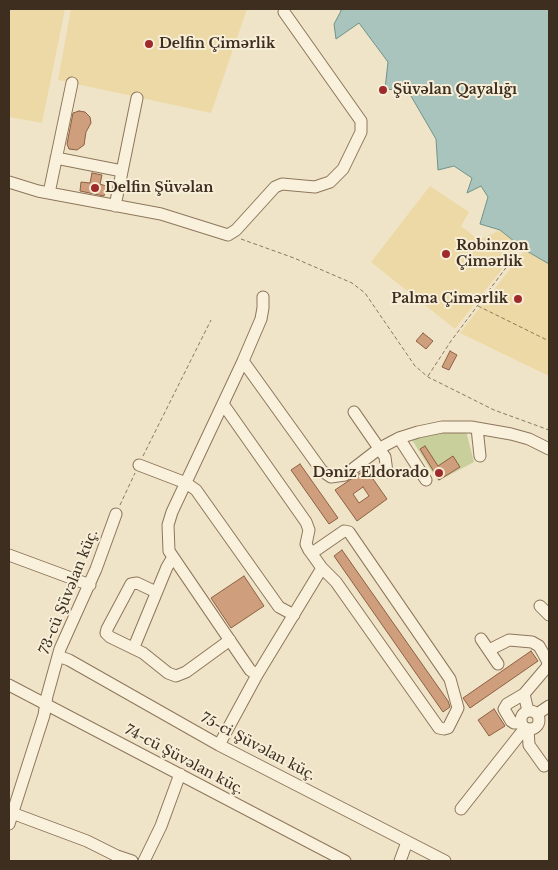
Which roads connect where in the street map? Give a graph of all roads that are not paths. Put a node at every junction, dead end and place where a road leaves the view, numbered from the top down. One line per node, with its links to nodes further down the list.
1 (284, 12): 8 (street)
2 (72, 83): 4 (street)
3 (137, 98): 5 (street)
4 (56, 158): 5 (street); 7 (street)
5 (122, 171): 8 (street)
6 (9, 182): 7 (street)
7 (49, 193): 8 (street)
8 (115, 206)
9 (263, 297): 10 (street)
10 (243, 361): 11 (street); 15 (street)
11 (223, 404): 21 (street); 23 (street)
12 (354, 412): 15 (street)
13 (477, 428): 14 (street); 16 (street); 17 (street)
14 (399, 438): 15 (street); 20 (street)
15 (384, 446): 19 (street)
16 (549, 448)
17 (480, 456)
18 (139, 465): 21 (street)
19 (387, 472)
20 (426, 480)
21 (186, 483): 25 (street); 31 (street)
22 (116, 514): 27 (street, 73-cü Şüvəlan küç.)
23 (312, 553): 26 (street); 26 (street)
24 (9, 555): 27 (street)
25 (173, 557): 28 (street); 33 (street)
26 (322, 568): 31 (street)
27 (90, 585): 36 (street, 73-cü Şüvəlan küç.)
28 (156, 592): 34 (street); 34 (street)
29 (540, 606): 30 (street)
30 (549, 614)
31 (294, 615): 38 (street)
32 (481, 639): 35 (street)
33 (230, 640): 34 (street); 38 (street)
34 (134, 647)
35 (489, 650): 37 (street); 40 (street)
36 (58, 656): 41 (street, 73-cü Şüvəlan küç.); 45 (street, 75-ci Şüvəlan küç.)
37 (498, 664)
38 (257, 676): 45 (street)
39 (9, 685): 41 (street, 74-cü Şüvəlan küç.)
40 (524, 694): 43 (street); 44 (street)
41 (46, 704): 47 (street, 74-cü Şüvəlan küç.); 49 (street, 73-cü Şüvəlan küç.)
42 (549, 706): 43 (street)
43 (533, 713): 44 (street)
44 (525, 727): 46 (street); 48 (street)
45 (220, 745): 50 (street, 75-ci Şüvəlan küç.)
46 (544, 766)
47 (180, 774): 52 (street); 53 (street, 74-cü Şüvəlan küç.)
48 (461, 809)
49 (11, 819): 51 (street)
50 (408, 842): 54 (street); 55 (street, 75-ci Şüvəlan küç.)
51 (132, 861)
52 (144, 861)
53 (345, 861)
54 (400, 861)
55 (445, 861)

